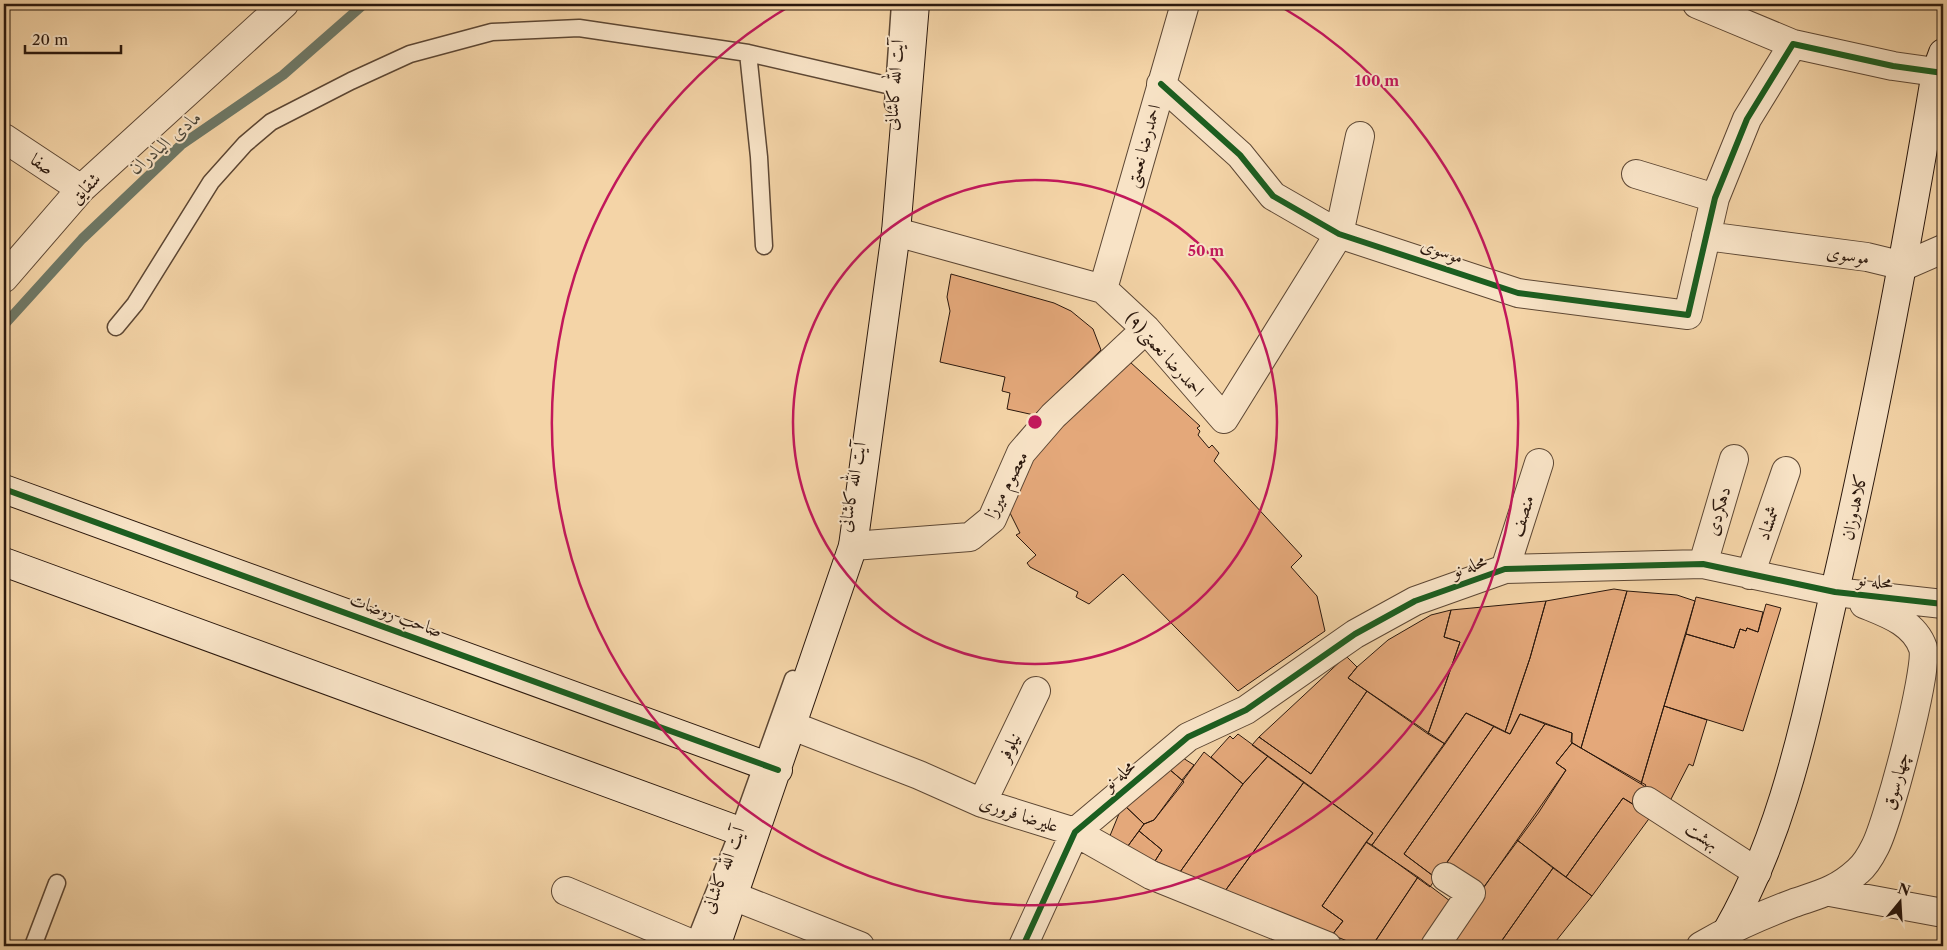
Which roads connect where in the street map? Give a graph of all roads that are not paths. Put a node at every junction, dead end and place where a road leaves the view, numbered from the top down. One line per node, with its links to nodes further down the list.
1 (284, 4): 14 (street, شقایق)
2 (900, 4): 10 (lane, آیت الله کاشانی)
3 (915, 4): 10 (street, آیت الله کاشانی)
4 (1185, 4): 9 (street, احمدرضا نعمتی)
5 (1697, 4): 6 (street)
6 (1793, 44): 8 (street); 15 (street)
7 (748, 53): 10 (lane); 19 (lane); 24 (lane)
8 (1941, 66): 21 (street, کلاهدوزان)
9 (1161, 84): 17 (street, موسوی); 23 (street, احمدرضا نعمتی)
10 (902, 88): 16 (street, آیت الله کاشانی); 39 (lane, آیت الله کاشانی)
11 (1360, 136): 17 (street)
12 (4, 138): 14 (street, صفا)
13 (1636, 174): 15 (street)
14 (81, 189): 22 (street, شقایق)
15 (1715, 198): 18 (street)
16 (896, 232): 23 (street, احمدرضا نعمتی(۹)); 30 (street, آیت الله کاشانی)
17 (1339, 234): 18 (street, موسوی); 25 (street, احمدرضا نعمتی(۹))
18 (1706, 236): 21 (street, موسوی)
19 (764, 246)
20 (1943, 249): 21 (street)
21 (1904, 266): 35 (street, کلاهدوزان)
22 (4, 278)
23 (1103, 289): 25 (street, احمدرضا نعمتی(۹))
24 (116, 327)
25 (1146, 329): 30 (street, معصوم میرزا)
26 (1734, 459): 32 (street, دهکردی)
27 (1538, 463): 33 (street, منصف)
28 (1786, 471): 34 (street, شمشاد)
29 (4, 489): 39 (street, صاحب روضات)
30 (853, 546): 38 (street, آیت الله کاشانی)
31 (4, 562): 43 (street)
32 (1703, 564): 33 (street, محله نو); 34 (street, محله نو)
33 (1505, 569): 42 (street, محله نو)
34 (1750, 575): 35 (street, محله نو)
35 (1835, 592): 36 (street, محله نو); 44 (street, کلاهدوزان); 48 (street, چهارسوق)
36 (1943, 604)
37 (1036, 691): 41 (street, نیلوفر)
38 (790, 725): 39 (street, آیت الله کاشانی); 41 (street, علیرضا فروری)
39 (770, 767): 43 (street, آیت الله کاشانی)
40 (1646, 801): 44 (street, بهشت)
41 (982, 803): 42 (street, علیرضا فروری)
42 (1075, 832): 55 (street); 56 (street, علیرضا فروری)
43 (746, 833): 49 (street, آیت الله کاشانی); 53 (lane, آیت الله کاشانی)
44 (1757, 872): 51 (street, کلاهدوزان)
45 (1446, 877): 57 (street)
46 (58, 883): 52 (lane)
47 (566, 891): 53 (street)
48 (1830, 892): 50 (street); 51 (street, چهارسوق)
49 (733, 896): 53 (street, آیت الله کاشانی); 54 (street)
50 (1943, 913)
51 (1723, 938): 58 (street)
52 (33, 946)
53 (700, 946)
54 (860, 946)
55 (1023, 946)
56 (1328, 946)
57 (1434, 946)
58 (1701, 946)

